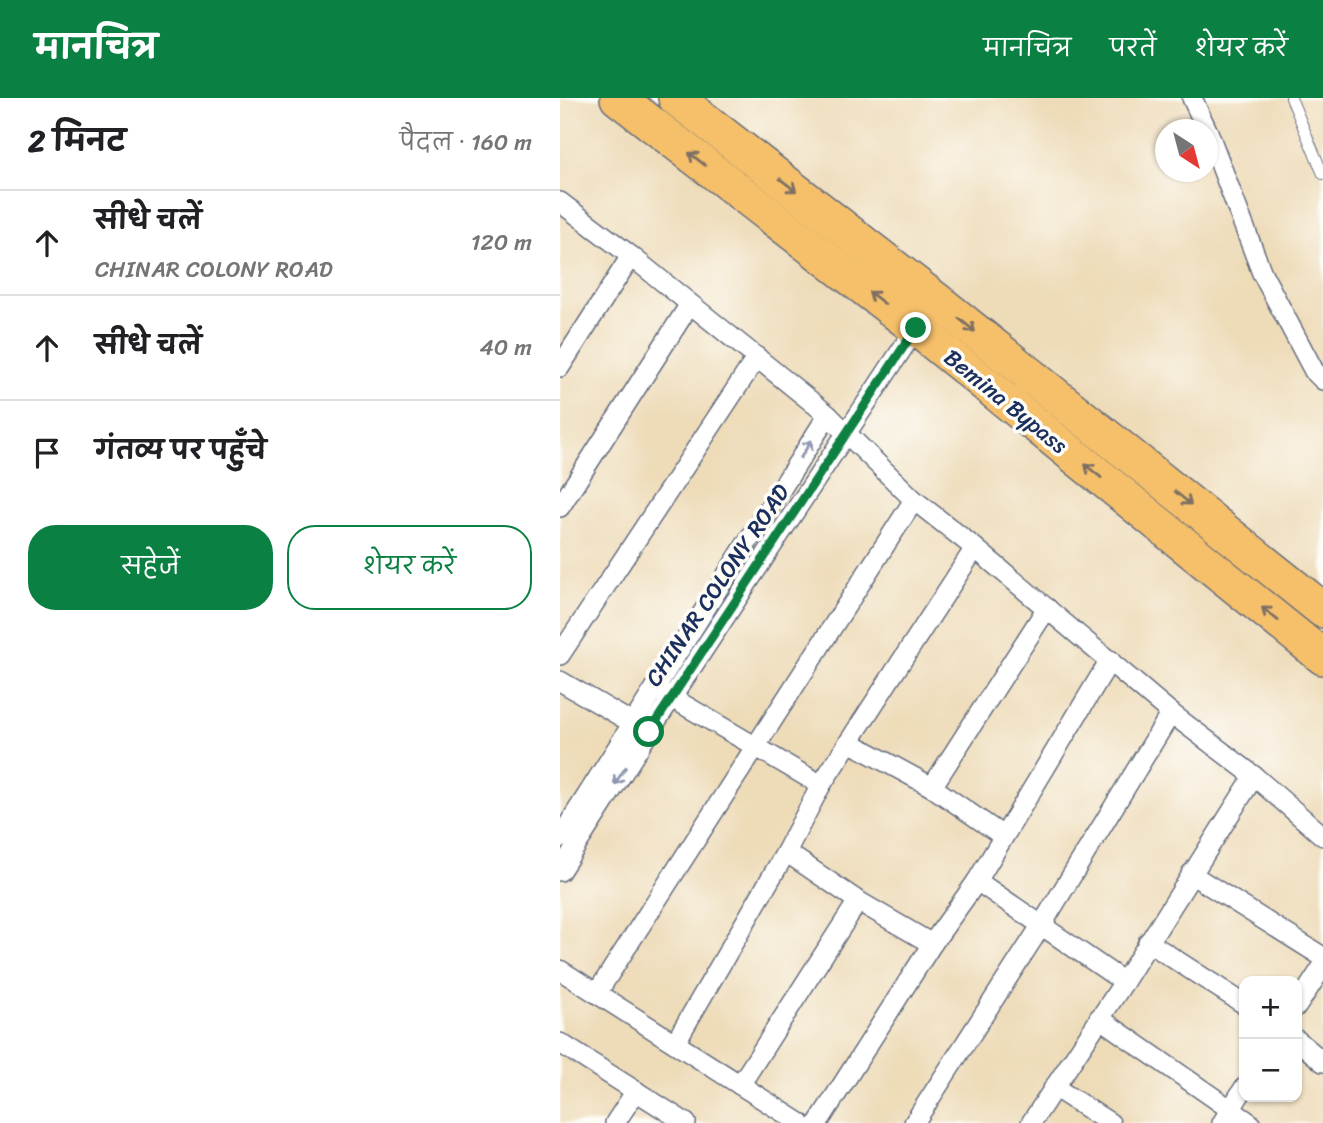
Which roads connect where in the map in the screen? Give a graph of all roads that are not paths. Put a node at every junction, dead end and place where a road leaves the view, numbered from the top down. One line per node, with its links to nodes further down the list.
1 (618, 98): 11 (highway, Bemina Bypass, one-way to 1)
2 (676, 98): 21 (highway, Bemina Bypass, one-way to 21)
3 (1192, 98): 5 (street)
4 (1291, 98): 7 (lane)
5 (1202, 119)
6 (1218, 159): 14 (street)
7 (1323, 174)
8 (560, 202): 9 (street)
9 (631, 256): 10 (street); 13 (street)
10 (690, 304): 12 (street); 18 (street)
11 (916, 328): 16 (street, CHINAR COLONY ROAD); 23 (highway, Bemina Bypass, one-way to 11)
12 (758, 357): 15 (street); 22 (street)
13 (560, 367)
14 (1323, 380)
15 (828, 415): 16 (street); 26 (street, CHINAR COLONY ROAD, one-way to 15)
16 (847, 433): 17 (street); 27 (street, CHINAR COLONY ROAD)
17 (914, 500): 19 (street); 31 (street)
18 (560, 507)
19 (975, 548): 20 (street); 30 (street)
20 (1047, 608): 24 (street); 34 (street)
21 (1323, 610)
22 (560, 655)
23 (1323, 657)
24 (1110, 660): 28 (street); 35 (street)
25 (560, 681): 29 (street)
26 (654, 687): 27 (street); 29 (street, CHINAR COLONY ROAD)
27 (672, 698): 29 (street, CHINAR COLONY ROAD); 31 (street)
28 (1171, 713): 32 (street); 43 (street)
29 (641, 727): 37 (street, CHINAR COLONY ROAD); 39 (street, CHINAR COLONY ROAD, one-way to 39)
30 (849, 742): 33 (street); 34 (street)
31 (756, 746): 33 (street); 50 (street)
32 (1254, 776): 36 (street); 40 (street)
33 (821, 785): 38 (street)
34 (932, 787): 35 (street)
35 (1003, 836): 41 (street)
36 (1323, 836)
37 (560, 838)
38 (786, 852): 42 (street); 54 (street)
39 (560, 871)
40 (1191, 874): 44 (street); 46 (street)
41 (978, 881): 43 (street); 45 (street)
42 (858, 901): 45 (street); 58 (street)
43 (1041, 926): 49 (street); 67 (street)
44 (1147, 942): 49 (street); 52 (street)
45 (932, 944): 66 (street)
46 (1323, 957)
47 (1323, 966): 51 (street)
48 (560, 970): 50 (street)
49 (1124, 982): 53 (street)
50 (597, 993): 54 (street)
51 (1302, 998)
52 (1239, 1001)
53 (1099, 1018): 59 (street); 62 (street)
54 (675, 1043): 58 (street)
55 (1302, 1044): 57 (street)
56 (561, 1047): 60 (street)
57 (1323, 1062)
58 (740, 1084): 65 (street)
59 (1054, 1087): 68 (street); 69 (street)
60 (636, 1091): 63 (street); 64 (street)
61 (1239, 1096): 62 (street)
62 (1226, 1116): 70 (street)
63 (615, 1123)
64 (686, 1123)
65 (800, 1123)
66 (818, 1123)
67 (914, 1123)
68 (1031, 1123)
69 (1110, 1123)
70 (1250, 1123)

